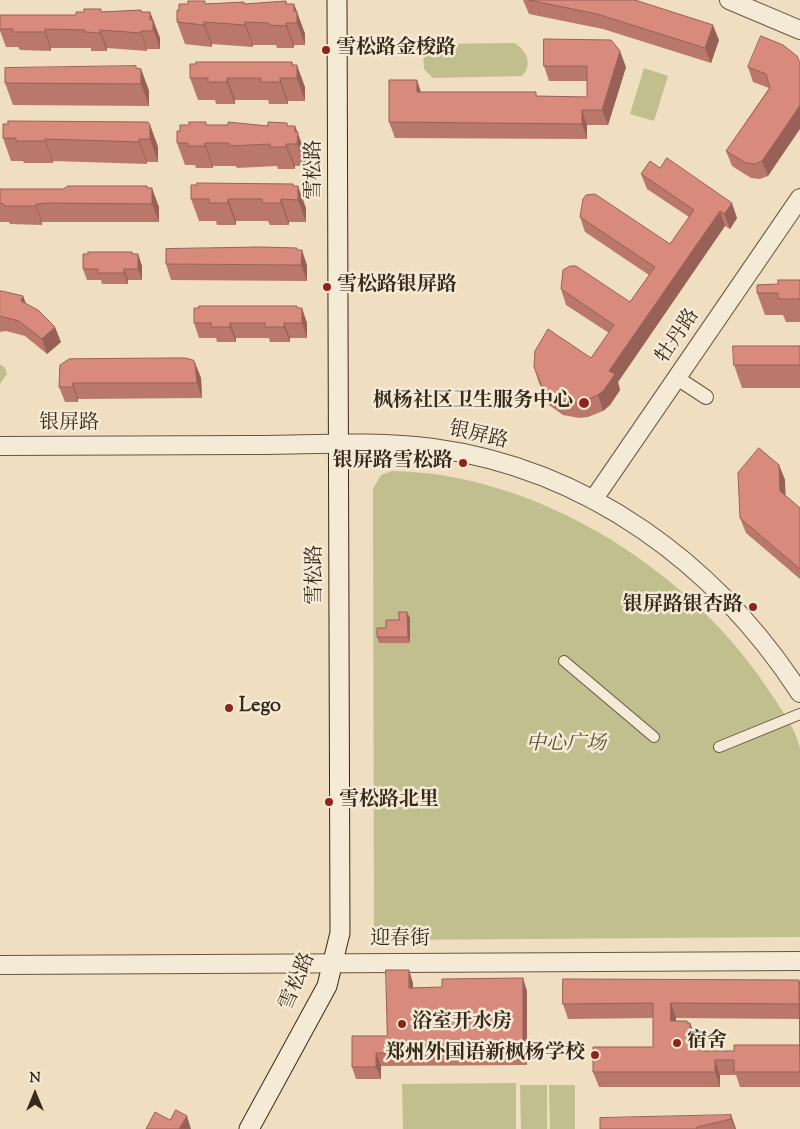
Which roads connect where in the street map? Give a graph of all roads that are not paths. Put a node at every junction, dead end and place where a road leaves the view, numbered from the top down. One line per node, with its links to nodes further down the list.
1 (337, 0): 8 (main road, 雪松路)
2 (350, 0): 8 (main road, 雪松路)
3 (729, 0): 4 (street)
4 (800, 30)
5 (800, 198): 6 (street, 牡丹路)
6 (677, 378): 7 (street); 10 (street, 牡丹路)
7 (706, 397)
8 (345, 444): 9 (street, 银屏路); 10 (street, 银屏路); 17 (main road, 雪松路)
9 (0, 446)
10 (593, 500): 12 (street, 银屏路)
11 (564, 661): 14 (street)
12 (799, 691)
13 (800, 714): 15 (street)
14 (654, 737)
15 (719, 747)
16 (800, 961): 17 (street, 迎春街)
17 (340, 962): 18 (street, 迎春街); 19 (main road, 雪松路); 20 (main road, 雪松路)
18 (0, 965)
19 (249, 1129)
20 (264, 1129)

